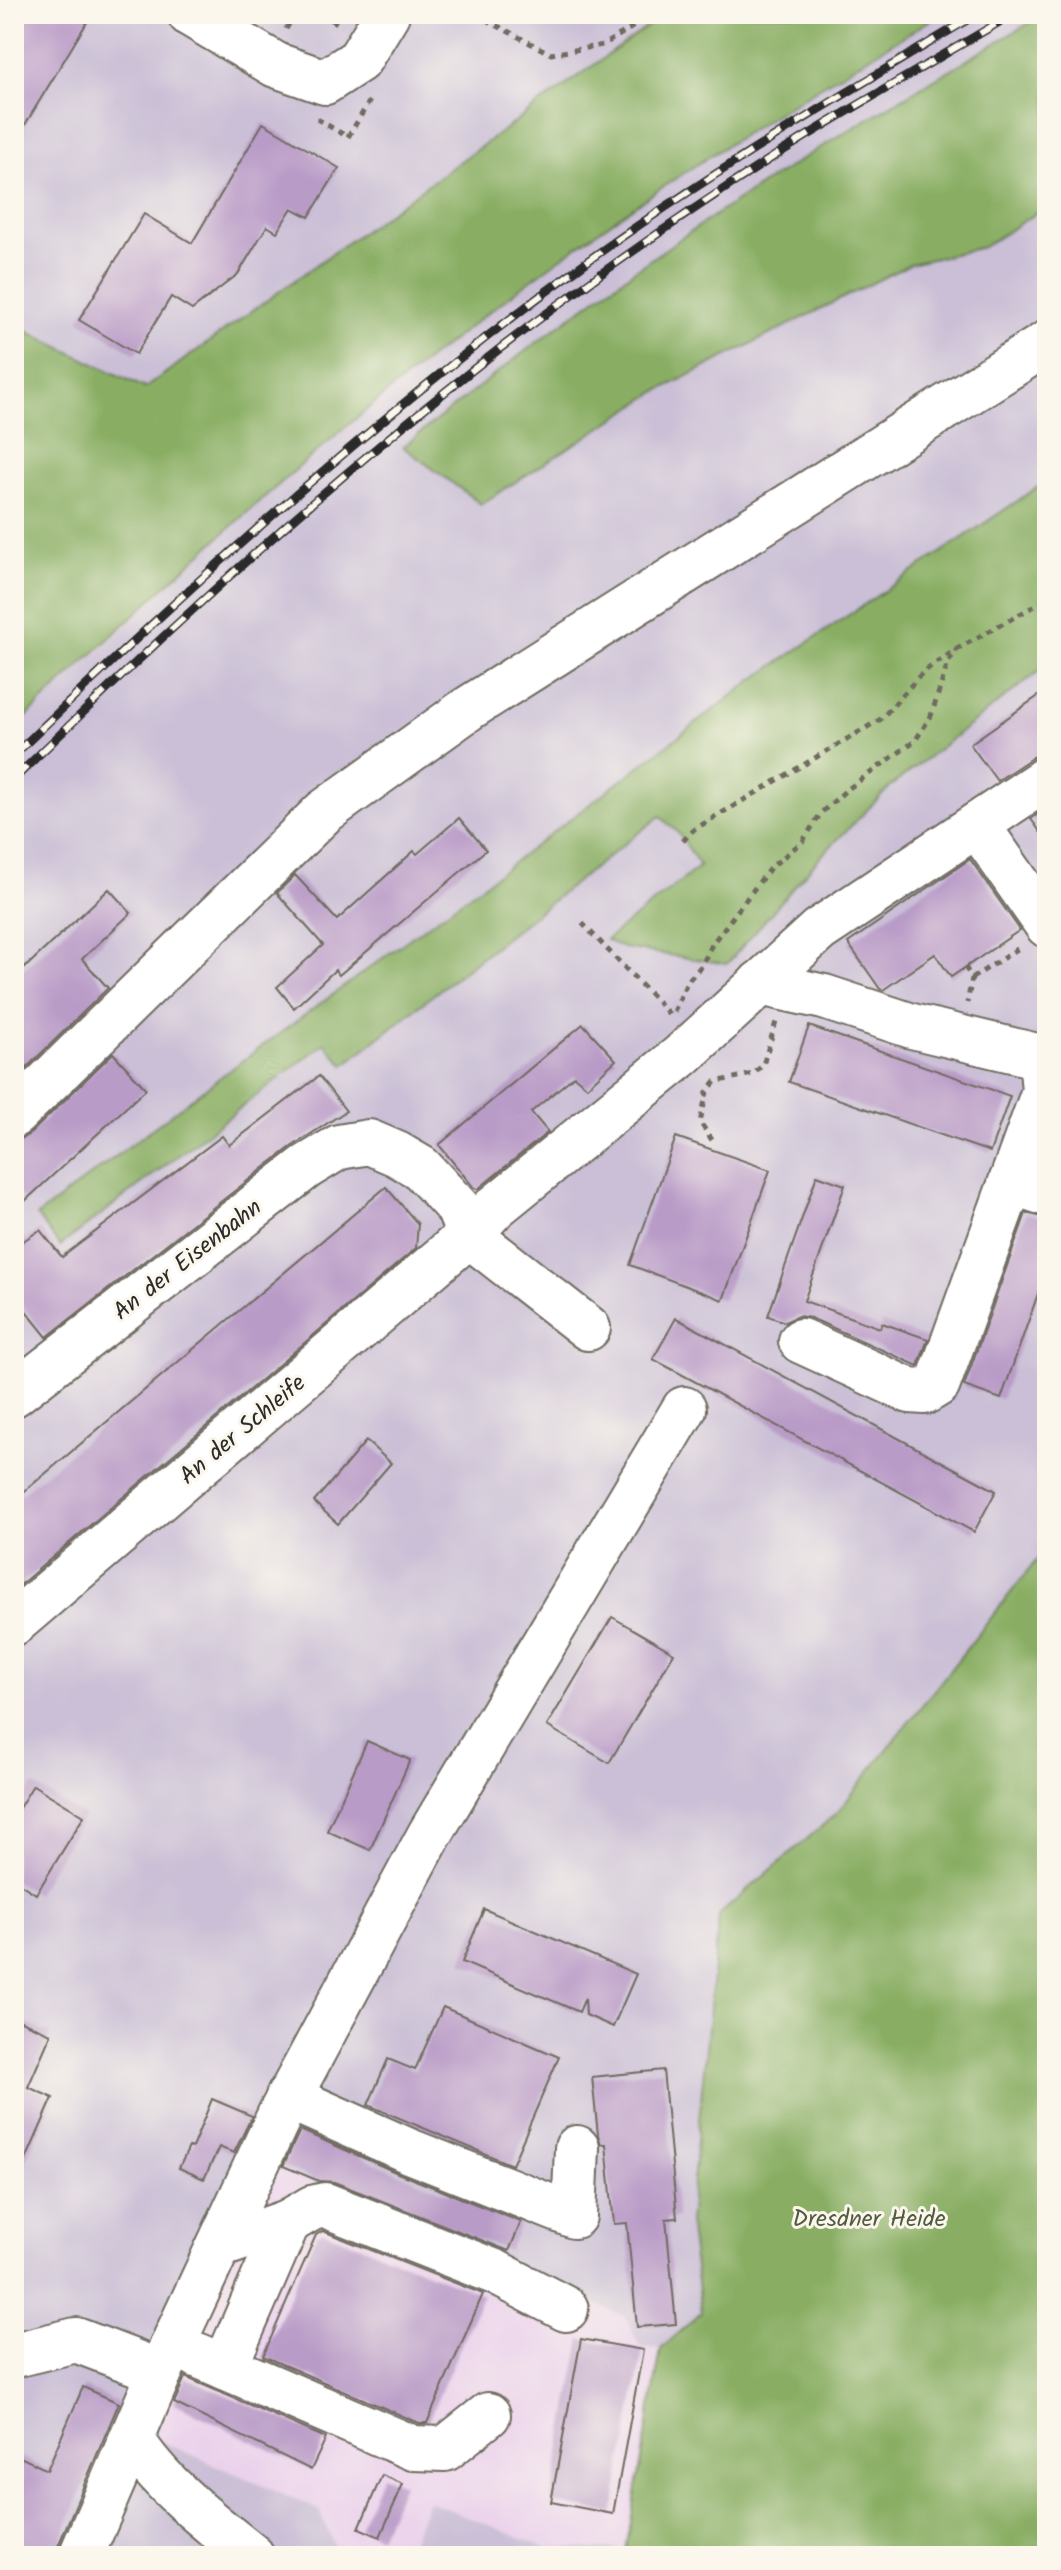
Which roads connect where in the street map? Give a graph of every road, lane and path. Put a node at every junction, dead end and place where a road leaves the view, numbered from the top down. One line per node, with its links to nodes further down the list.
1 (190, 14): 3 (street)
2 (321, 14): 6 (path)
3 (387, 14)
4 (475, 14): 5 (path)
5 (654, 14)
6 (339, 24)
7 (1047, 343): 19 (street)
8 (1047, 599): 9 (path)
9 (957, 649): 12 (path); 17 (path)
10 (1047, 778): 11 (street, An der Schleife)
11 (977, 825): 14 (street); 16 (street, An der Schleife)
12 (683, 841)
13 (582, 923): 17 (path)
14 (1035, 936): 15 (path)
15 (972, 978)
16 (770, 997): 17 (street, An der Schleife); 18 (street); 20 (path)
17 (696, 1026): 22 (street, An der Schleife)
18 (1044, 1056): 21 (street)
19 (14, 1115)
20 (712, 1140)
21 (1029, 1188): 24 (street)
22 (469, 1235): 23 (street); 25 (street, An der Eisenbahn); 27 (street, An der Schleife)
23 (588, 1328)
24 (801, 1341)
25 (14, 1394)
26 (684, 1409): 28 (street)
27 (14, 1623)
28 (288, 2097): 29 (street); 31 (street)
29 (577, 2148)
30 (288, 2222): 31 (street); 32 (street); 35 (street)
31 (226, 2231): 34 (street)
32 (566, 2309)
33 (14, 2355): 34 (street)
34 (166, 2359): 35 (street); 37 (street)
35 (225, 2367): 36 (street)
36 (488, 2415)
37 (132, 2439): 38 (street); 39 (street)
38 (208, 2541): 40 (street)
39 (81, 2556)
40 (252, 2556)

